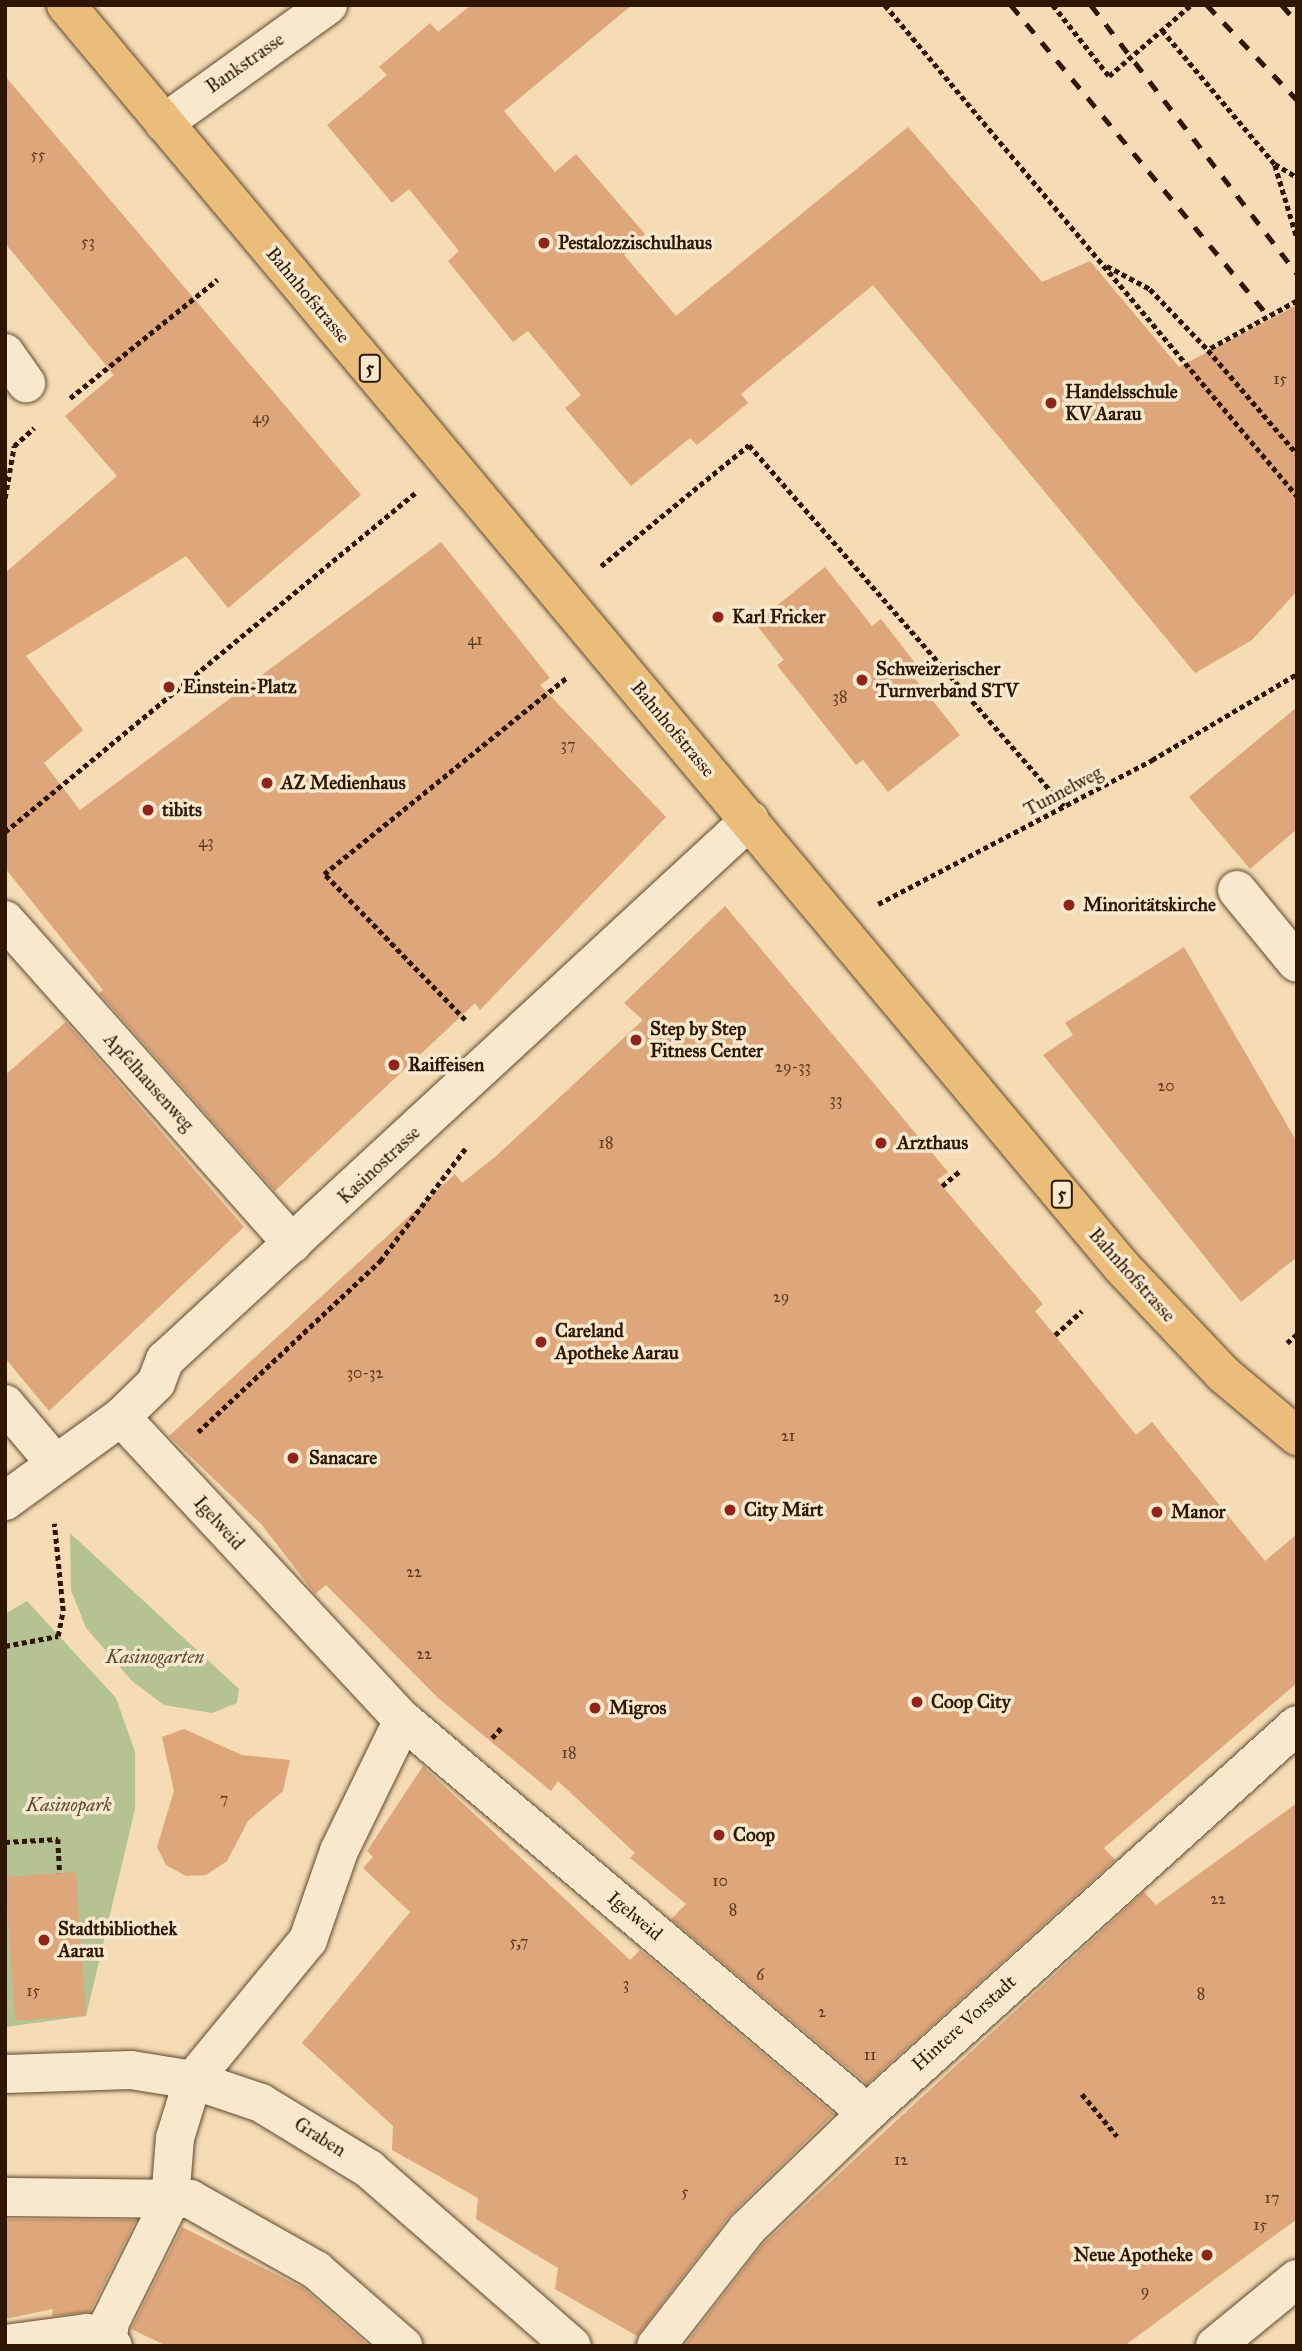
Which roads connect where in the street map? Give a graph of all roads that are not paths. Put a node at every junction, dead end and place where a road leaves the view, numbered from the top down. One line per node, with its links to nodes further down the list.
1 (66, 5): 3 (main road, Bahnhofstrasse / 5)
2 (328, 5): 3 (street, Bankstrasse)
3 (164, 123): 4 (main road, Bahnhofstrasse / 5)
4 (750, 820): 8 (street, Kasinostrasse); 11 (main road, Bahnhofstrasse / 5)
5 (1237, 890): 7 (street)
6 (5, 920): 8 (street, Apfelhausenweg)
7 (1297, 963)
8 (293, 1244): 10 (street, Kasinostrasse)
9 (5, 1404): 12 (street)
10 (121, 1417): 12 (street, Kasinostrasse); 14 (street, Igelweid)
11 (1297, 1436)
12 (55, 1463): 13 (street, Kasinostrasse)
13 (5, 1501)
14 (403, 1720): 17 (street); 18 (street, Igelweid)
15 (1297, 1725): 18 (street, Hintere Vorstadt)
16 (5, 2074): 17 (street, Graben)
17 (193, 2080): 19 (street); 25 (street, Graben)
18 (867, 2113): 26 (street, Hintere Vorstadt)
19 (172, 2194): 20 (street); 22 (street); 24 (street)
20 (5, 2197)
21 (1297, 2279): 27 (street)
22 (108, 2343): 23 (street)
23 (5, 2344)
24 (403, 2346)
25 (572, 2346)
26 (656, 2346)
27 (1215, 2346)

